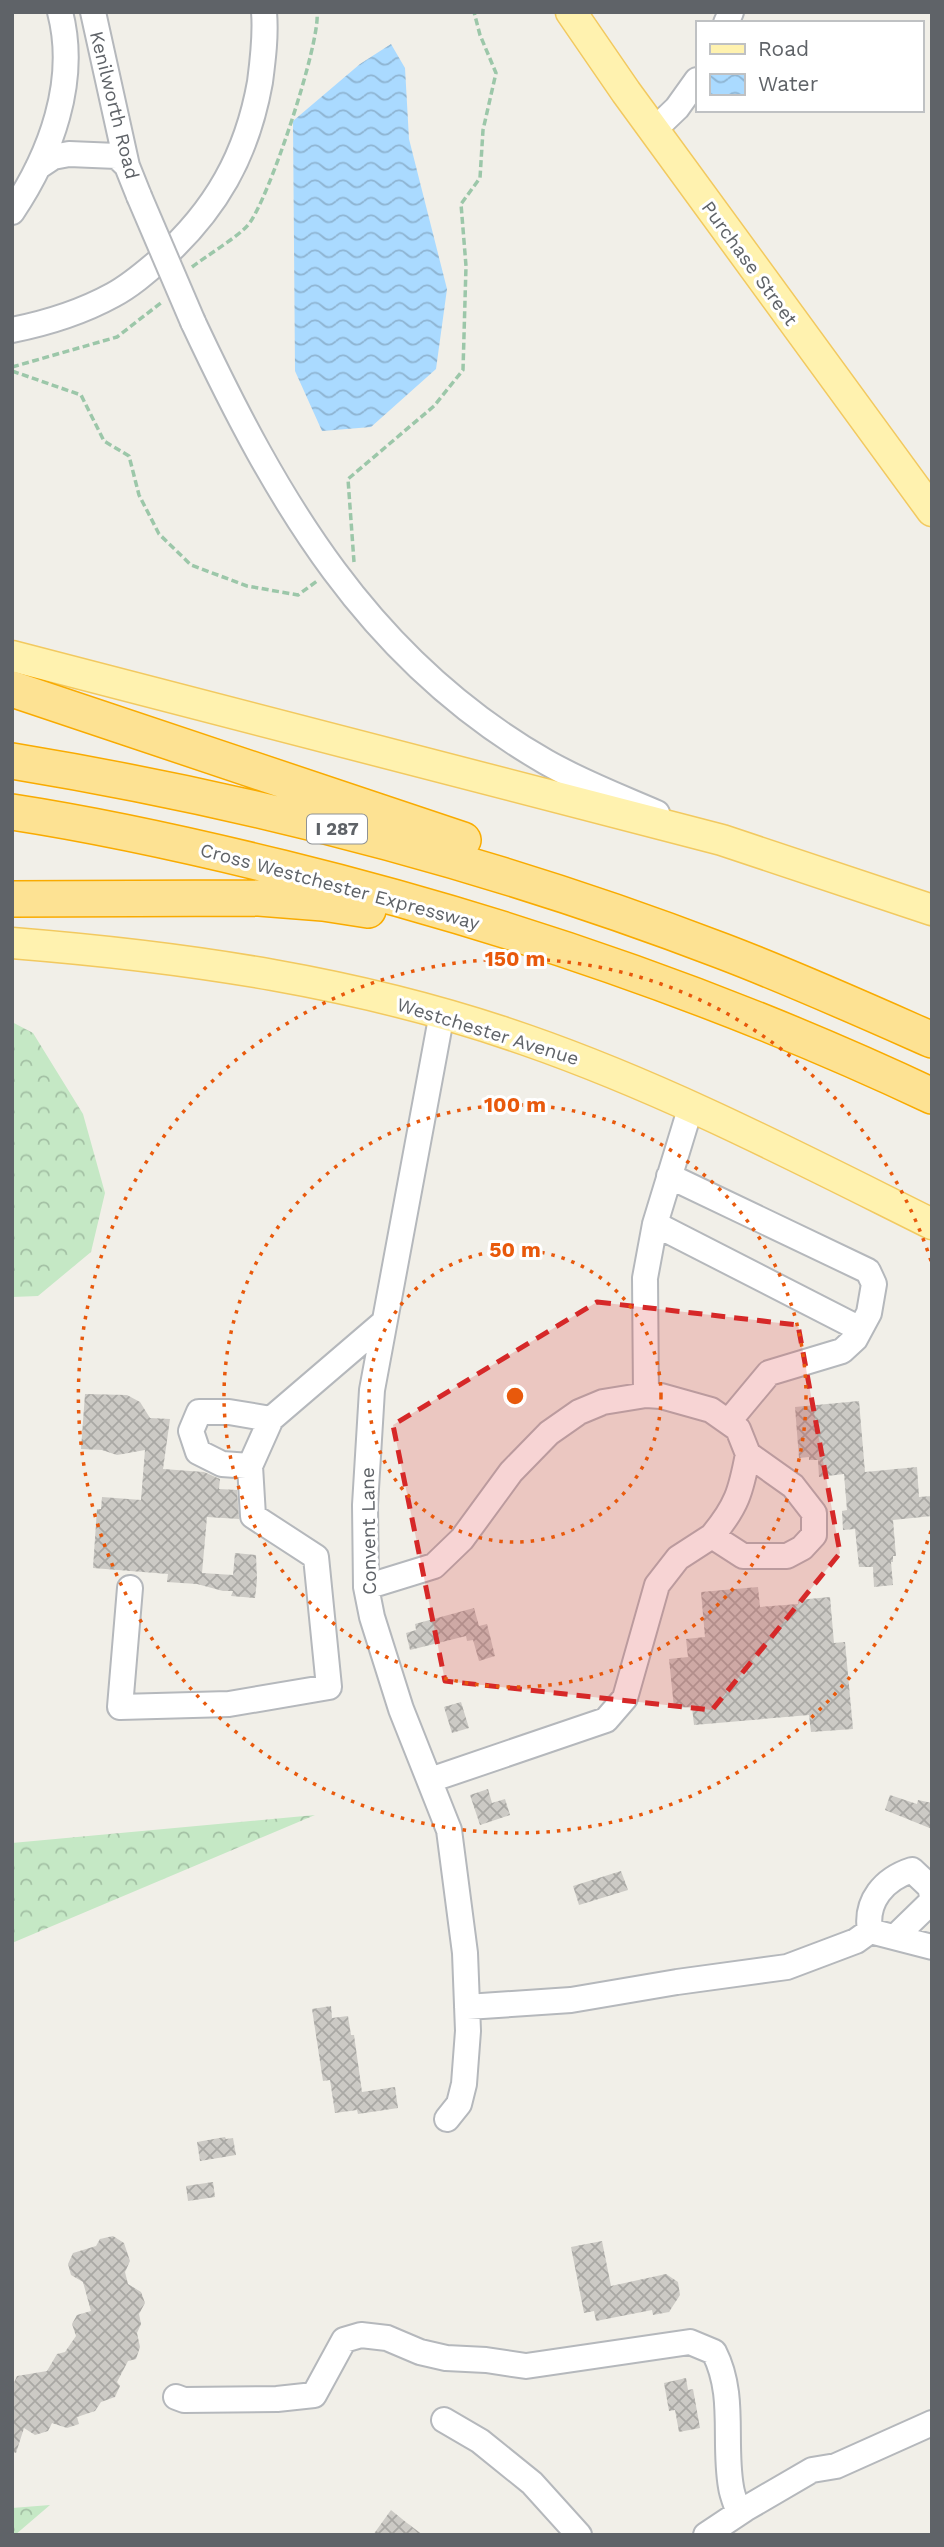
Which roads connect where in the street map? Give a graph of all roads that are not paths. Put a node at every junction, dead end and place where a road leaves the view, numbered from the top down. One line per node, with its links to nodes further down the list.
1 (60, 12): 8 (street, Kenilworth Road)
2 (93, 12): 7 (street, Kenilworth Road)
3 (264, 12): 10 (street)
4 (571, 12): 6 (main road, Purchase Street)
5 (696, 81): 6 (street)
6 (654, 130): 11 (main road, Purchase Street)
7 (127, 166): 8 (street); 16 (street, Kenilworth Road, bridge)
8 (38, 167): 9 (street, Kenilworth Road)
9 (12, 212)
10 (12, 330)
11 (932, 511)
12 (12, 656): 16 (main road)
13 (12, 689): 19 (highway)
14 (12, 761): 19 (highway, I 287)
15 (12, 812): 21 (highway, Cross Westchester Expressway)
16 (722, 840): 18 (main road)
17 (12, 900): 21 (highway)
18 (932, 910)
19 (654, 926): 23 (highway, I 287)
20 (12, 943): 22 (main road, Westchester Avenue)
21 (571, 951): 24 (highway, Cross Westchester Expressway)
22 (442, 1013): 25 (main road, Westchester Avenue); 29 (street, Convent Lane)
23 (932, 1040)
24 (932, 1096)
25 (691, 1106): 26 (street); 28 (main road, Westchester Avenue)
26 (669, 1176): 27 (street); 30 (street)
27 (655, 1224): 30 (street); 31 (street)
28 (932, 1224)
29 (383, 1323): 32 (street); 37 (street, Convent Lane)
30 (860, 1329): 33 (street)
31 (646, 1395): 33 (street); 37 (street)
32 (271, 1419): 35 (street); 35 (street)
33 (729, 1421): 34 (street)
34 (748, 1454): 36 (street); 36 (street)
35 (250, 1466): 38 (street)
36 (712, 1536): 39 (street)
37 (366, 1587): 39 (street, Convent Lane)
38 (130, 1588)
39 (430, 1780): 44 (street, Convent Lane)
40 (932, 1898): 41 (street); 42 (street)
41 (870, 1931): 42 (street); 44 (street)
42 (895, 1936): 43 (street)
43 (932, 1947)
44 (467, 2007): 45 (street, Convent Lane)
45 (447, 2119)
46 (177, 2398): 49 (street)
47 (444, 2420): 50 (street)
48 (932, 2423): 49 (street)
49 (739, 2513): 51 (street)
50 (579, 2535)
51 (706, 2535)

